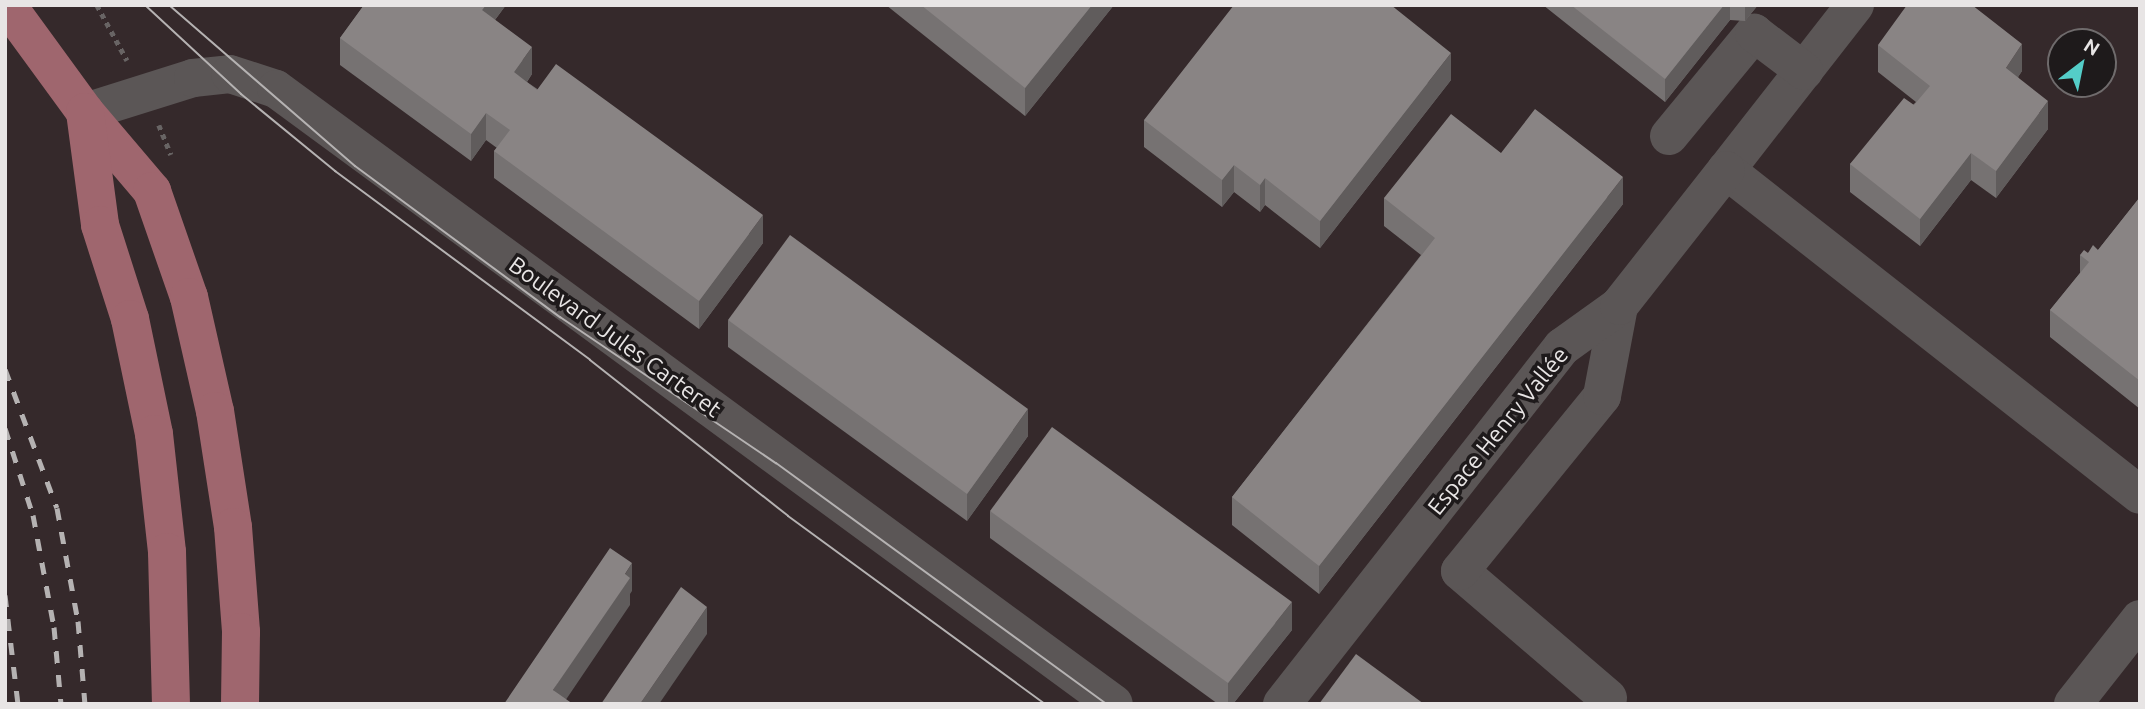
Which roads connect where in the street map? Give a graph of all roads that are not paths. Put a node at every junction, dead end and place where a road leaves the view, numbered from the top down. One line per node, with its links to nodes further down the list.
1 (7, 5): 4 (main road)
2 (1846, 8): 3 (street, Espace Henry Vallée)
3 (1804, 71): 5 (street); 6 (street, Espace Henry Vallée)
4 (85, 113): 11 (main road); 12 (main road); 13 (street, Boulevard Jules Carteret)
5 (1669, 136)
6 (1726, 170): 7 (street, Espace Henry Vallée); 8 (street)
7 (1619, 306): 10 (street); 14 (street, Espace Henry Vallée)
8 (2140, 495)
9 (2140, 620): 15 (street)
10 (1608, 698)
11 (171, 704)
12 (240, 704)
13 (1114, 704)
14 (1282, 704)
15 (2073, 704)

